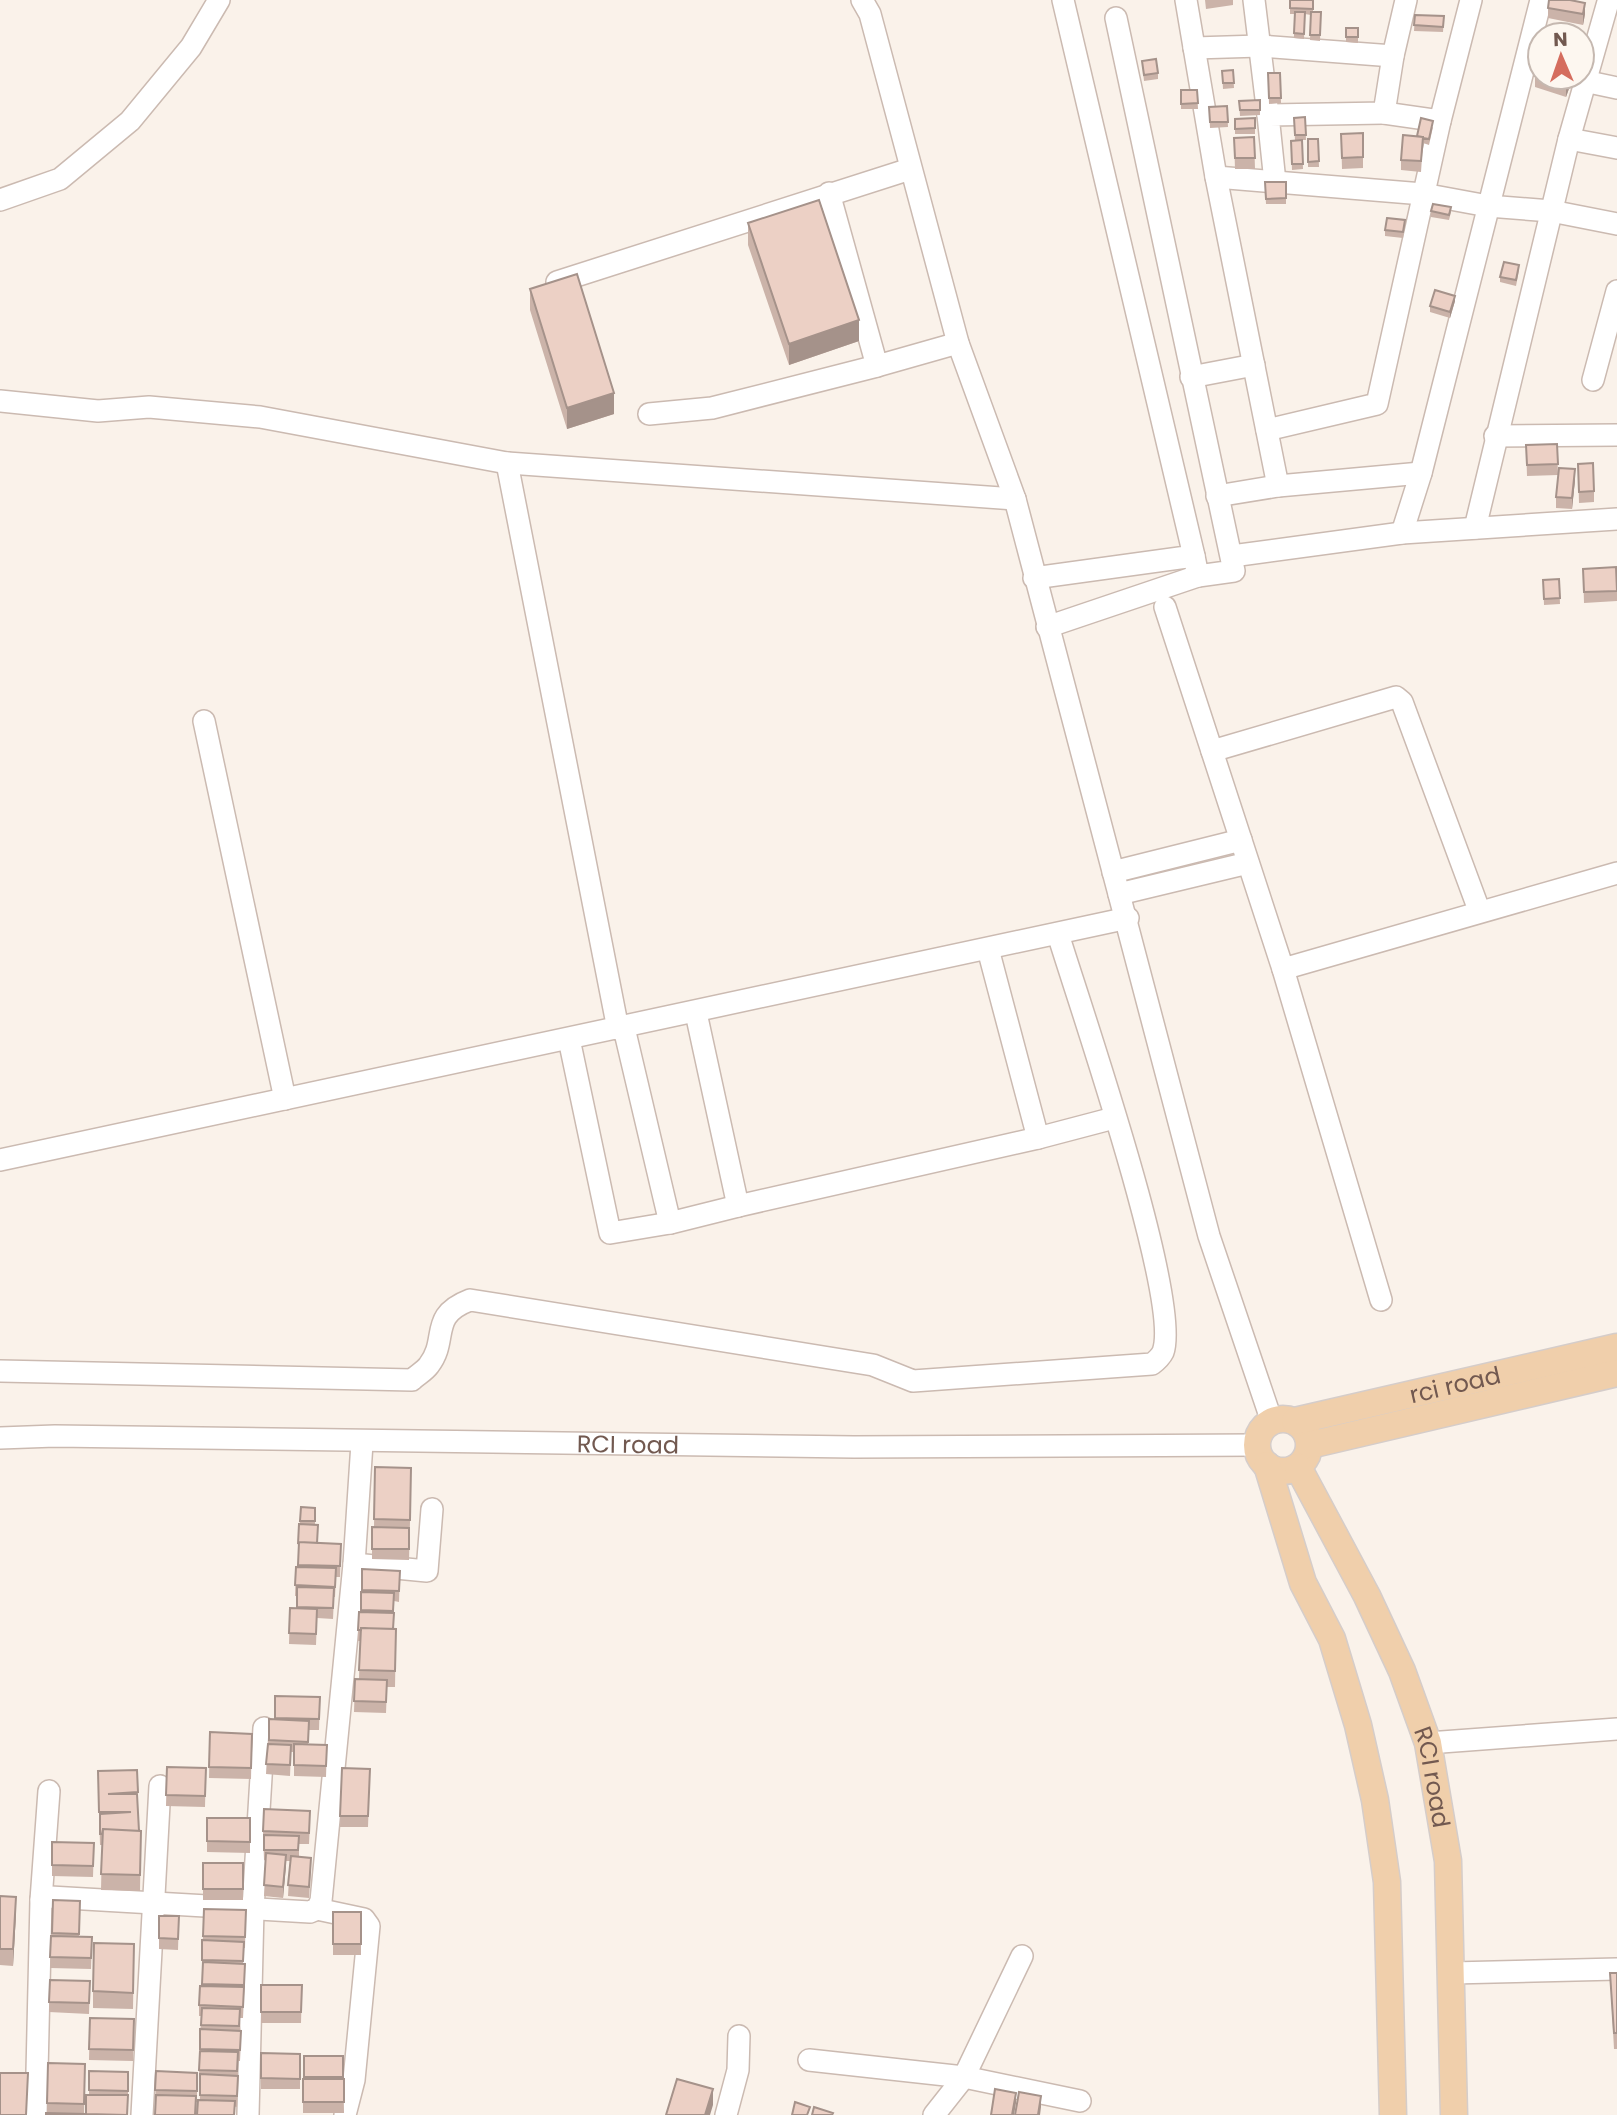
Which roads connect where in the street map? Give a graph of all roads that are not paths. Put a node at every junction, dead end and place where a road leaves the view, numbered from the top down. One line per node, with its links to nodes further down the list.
1 (219, 0): 28 (street)
2 (862, 0): 23 (street)
3 (1063, 0): 53 (street)
4 (1186, 0): 13 (street)
5 (1254, 0): 12 (street)
6 (1406, 0): 14 (street)
7 (1471, 0): 20 (street)
8 (1541, 0): 29 (street)
9 (1608, 2): 11 (street)
10 (1116, 18): 37 (street)
11 (1596, 42)
12 (1260, 46): 13 (street); 14 (street); 19 (street)
13 (1195, 48): 24 (street)
14 (1393, 56): 18 (street)
15 (1596, 84): 16 (street)
16 (1617, 89)
17 (1581, 91): 21 (street)
18 (1384, 113): 19 (street); 20 (street)
19 (1268, 115): 25 (street)
20 (1440, 121): 27 (street)
21 (1569, 139): 22 (street); 30 (street)
22 (1617, 148)
23 (910, 169): 26 (street); 34 (street)
24 (1216, 177): 25 (street); 35 (street)
25 (1275, 182): 27 (street)
26 (829, 193): 32 (street); 36 (street)
27 (1423, 194): 29 (street); 41 (street)
28 (0, 200)
29 (1488, 206): 30 (street); 45 (street)
30 (1551, 211): 31 (street); 43 (street)
31 (1617, 223)
32 (557, 282)
33 (1617, 291): 38 (street)
34 (958, 343): 36 (street); 48 (street)
35 (1254, 365): 37 (street); 41 (street)
36 (877, 366): 40 (street)
37 (1191, 377): 47 (street)
38 (1593, 380)
39 (0, 401): 44 (street)
40 (649, 414)
41 (1267, 430): 46 (street)
42 (1617, 435): 43 (street)
43 (1495, 436): 50 (street)
44 (507, 463): 48 (street); 70 (street)
45 (1421, 473): 46 (street); 51 (street)
46 (1278, 486): 47 (street)
47 (1217, 496): 52 (street)
48 (1015, 499): 54 (street)
49 (1617, 519): 50 (street)
50 (1475, 528): 51 (street)
51 (1402, 533): 52 (street)
52 (1232, 556): 53 (street)
53 (1196, 566): 54 (street); 56 (street)
54 (1034, 579): 56 (street)
55 (1165, 607): 58 (street)
56 (1047, 627): 61 (street)
57 (204, 721): 72 (street)
58 (1212, 751): 59 (street); 64 (street)
59 (1241, 840): 60 (street); 61 (street)
60 (1248, 863): 63 (street); 68 (street)
61 (1114, 872): 63 (street)
62 (1617, 873): 64 (street)
63 (1119, 894): 65 (street)
64 (1479, 910): 68 (street)
65 (1128, 918): 66 (street); 82 (street)
66 (1058, 934): 67 (street); 73 (street)
67 (988, 949): 69 (street); 74 (street)
68 (1283, 969): 78 (street)
69 (696, 1013): 70 (street); 76 (street)
70 (621, 1028): 71 (street); 77 (street)
71 (569, 1039): 72 (street); 77 (street)
72 (285, 1099): 75 (street)
73 (1114, 1118): 74 (street); 80 (street)
74 (1038, 1138): 76 (street)
75 (0, 1160)
76 (738, 1206): 77 (street)
77 (670, 1223)
78 (1381, 1300)
79 (1617, 1347): 82 (main road, rci road)
80 (0, 1371)
81 (1617, 1373): 86 (main road, RCI road)
82 (1284, 1421): 85 (main road); 86 (main road)
83 (0, 1438): 84 (street, RCI road)
84 (362, 1443): 85 (street, RCI road); 88 (street)
85 (1262, 1455): 86 (main road); 111 (main road)
86 (1304, 1456): 91 (main road, RCI road)
87 (432, 1509): 88 (street)
88 (354, 1564): 97 (street)
89 (264, 1728): 96 (street)
90 (1617, 1729): 91 (street)
91 (1428, 1743): 100 (main road, RCI road)
92 (160, 1786): 95 (street)
93 (49, 1791): 94 (street)
94 (41, 1900): 95 (street); 105 (street)
95 (154, 1903): 96 (street); 106 (street)
96 (253, 1909): 97 (street); 107 (street)
97 (317, 1909): 108 (street)
98 (1022, 1956): 103 (street)
99 (1617, 1969): 100 (street)
100 (1452, 1973): 112 (main road, RCI road)
101 (739, 2036): 109 (street)
102 (809, 2060): 103 (street)
103 (964, 2077): 104 (street); 110 (street)
104 (1080, 2101)
105 (36, 2115)
106 (142, 2115)
107 (248, 2115)
108 (345, 2115)
109 (726, 2115)
110 (934, 2115)
111 (1393, 2115)
112 (1454, 2115)

